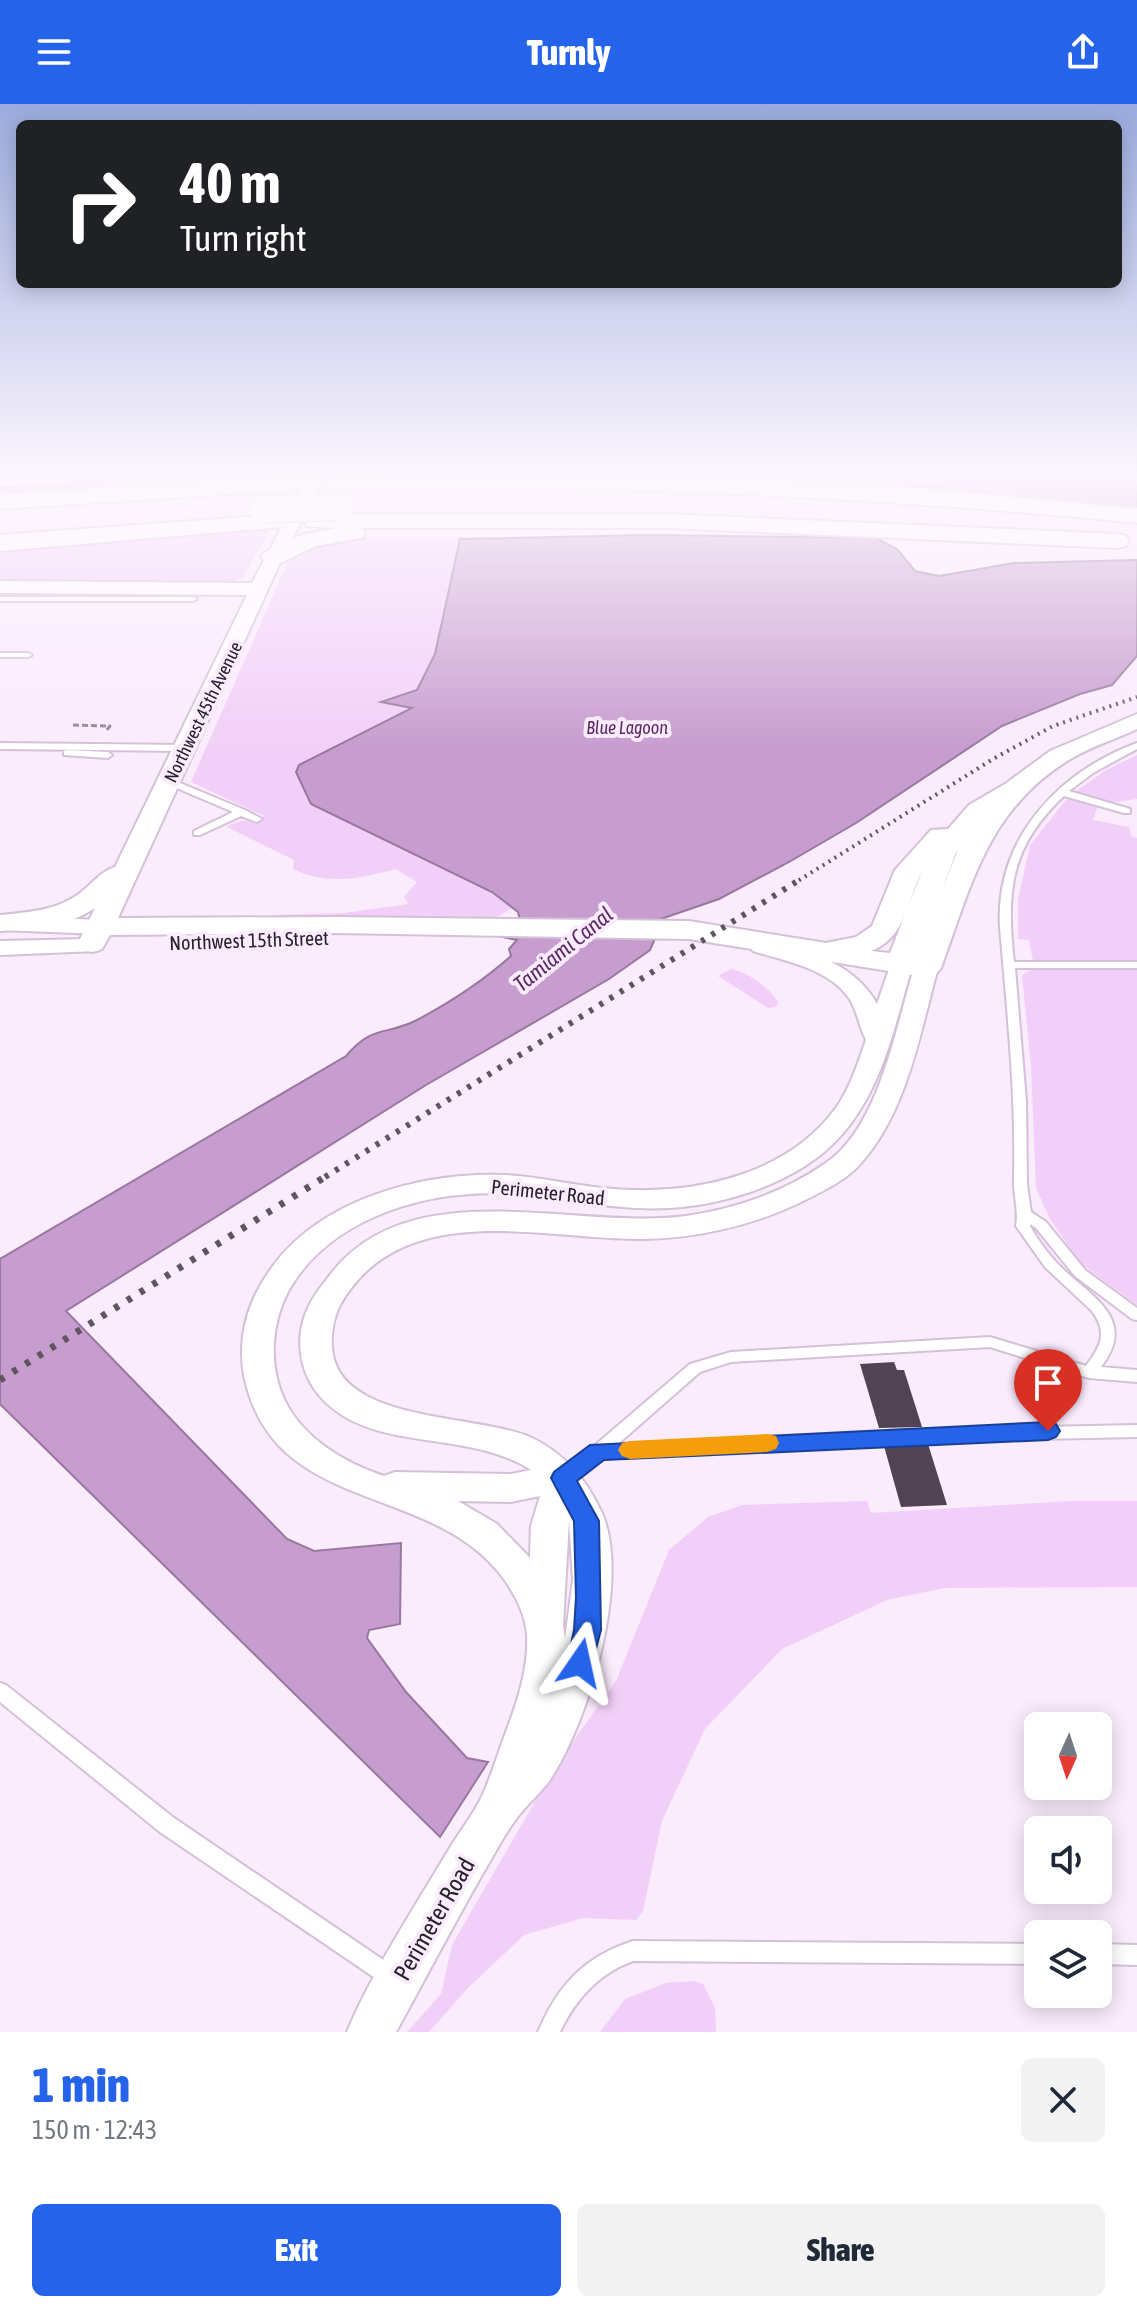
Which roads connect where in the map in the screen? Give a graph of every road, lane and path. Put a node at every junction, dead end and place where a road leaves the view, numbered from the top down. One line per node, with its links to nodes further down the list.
1 (269, 568): 3 (street, Northwest 45th Avenue)
2 (0, 587): 3 (street)
3 (260, 589): 13 (street, Northwest 45th Avenue)
4 (0, 599): 5 (lane)
5 (193, 599)
6 (0, 655): 7 (lane)
7 (28, 655)
8 (1137, 721): 15 (street, Perimeter Road)
9 (73, 725): 10 (path)
10 (69, 732)
11 (0, 746): 13 (lane)
12 (1137, 746): 16 (lane)
13 (186, 752): 14 (street, Northwest 45th Avenue)
14 (168, 781): 19 (lane); 22 (street, Northwest 45th Avenue)
15 (1014, 789): 17 (street, Perimeter Road); 32 (street, Perimeter Road)
16 (1061, 792): 18 (lane); 30 (lane)
17 (978, 810): 29 (street); 32 (street, Perimeter Road)
18 (1127, 811)
19 (242, 812): 20 (lane); 21 (lane)
20 (257, 819)
21 (197, 833)
22 (132, 858): 23 (street); 24 (street); 27 (street, Northwest 45th Avenue)
23 (0, 923): 27 (street, Northwest 15th Street)
24 (221, 926): 25 (street, Northwest 15th Street); 27 (street, Northwest 15th Street)
25 (498, 927): 26 (street, Northwest 15th Street); 27 (street, Northwest 15th Street)
26 (719, 932): 29 (street, Northwest 15th Street); 33 (street)
27 (95, 936): 28 (street, Northwest 15th Street)
28 (0, 948)
29 (825, 950): 32 (street, Northwest 15th Street)
30 (1009, 965): 31 (lane); 34 (lane)
31 (1137, 965)
32 (914, 966): 33 (street, Perimeter Road); 40 (street, Perimeter Road)
33 (877, 1038): 41 (street, Perimeter Road)
34 (1026, 1215): 35 (lane); 36 (lane)
35 (1137, 1315)
36 (1089, 1372): 37 (lane); 39 (lane)
37 (1137, 1376)
38 (1137, 1431): 39 (lane)
39 (599, 1451): 40 (lane)
40 (563, 1478): 41 (street); 42 (street); 44 (street, Perimeter Road)
41 (363, 1485): 42 (street, Perimeter Road)
42 (546, 1634): 44 (street, Perimeter Road)
43 (0, 1691): 48 (lane)
44 (499, 1807): 48 (street, Perimeter Road)
45 (1024, 1954): 50 (lane)
46 (1112, 1954): 47 (lane)
47 (1137, 1955)
48 (398, 1982): 49 (street, Perimeter Road)
49 (370, 2032)
50 (549, 2032)

